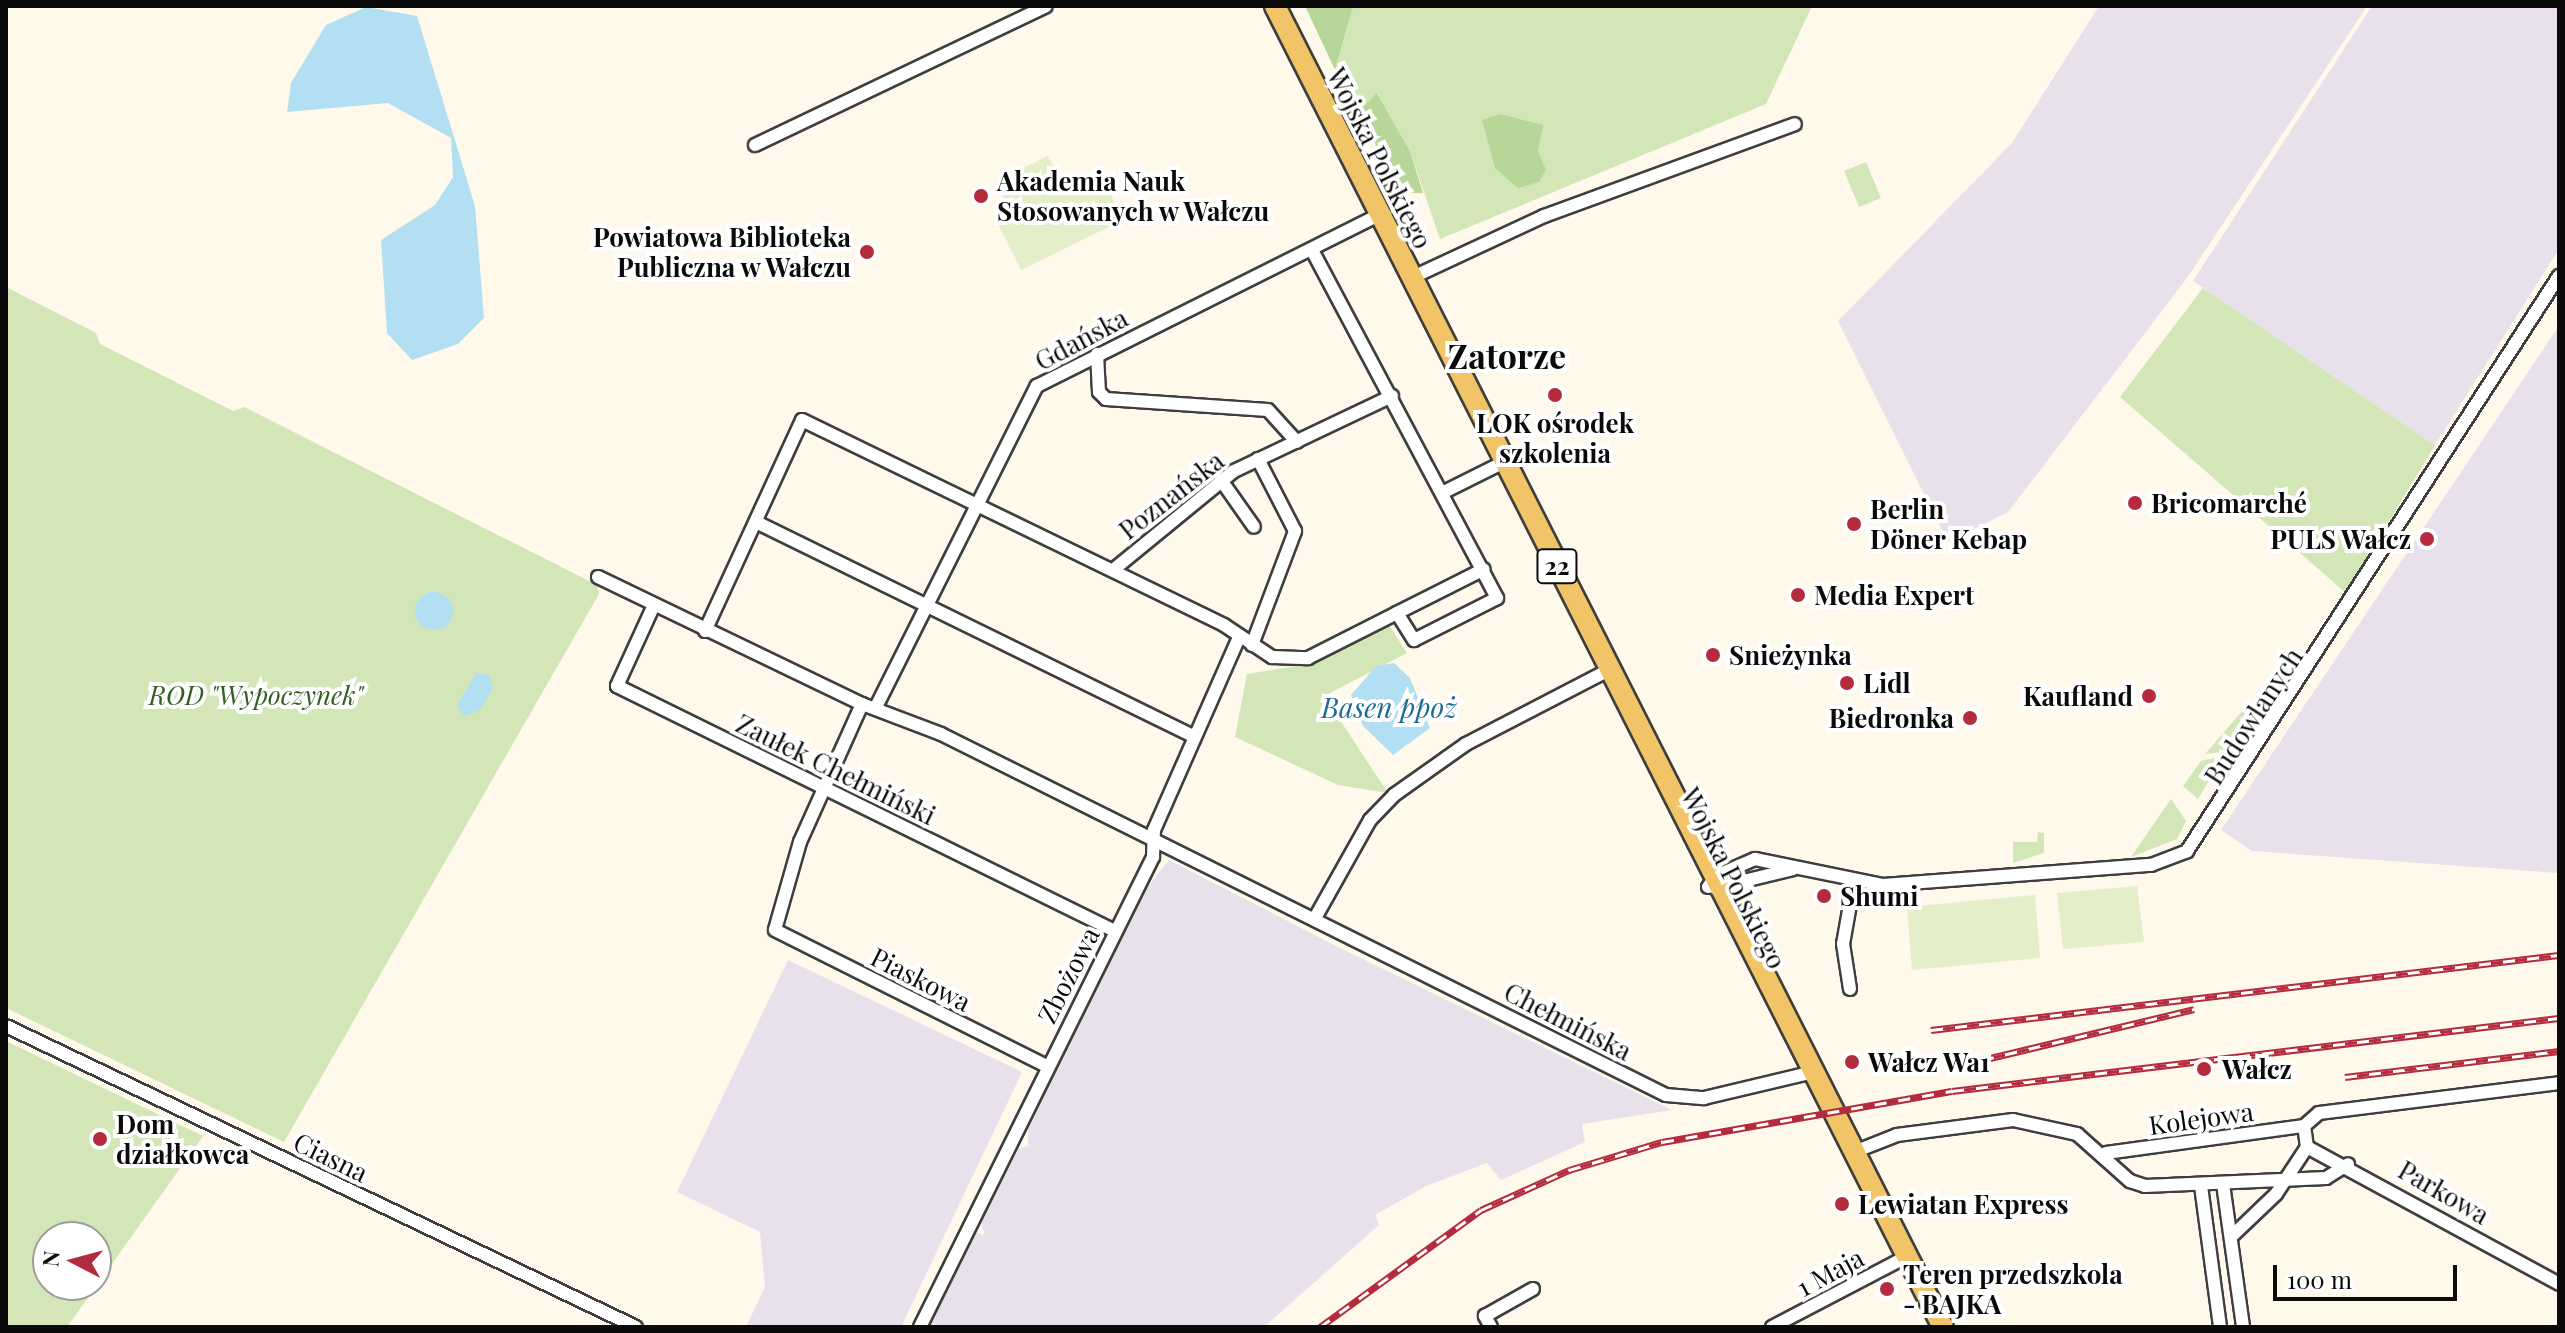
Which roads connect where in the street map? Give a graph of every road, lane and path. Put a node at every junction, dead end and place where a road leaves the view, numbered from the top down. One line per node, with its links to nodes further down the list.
1 (1046, 6): 4 (street)
2 (1275, 6): 5 (main road, Wojska Polskiego / 22)
3 (1795, 124): 8 (street)
4 (755, 145)
5 (1379, 215): 6 (street, Gdańska); 8 (main road, Wojska Polskiego / 22)
6 (1312, 250): 9 (street, Gdańska); 10 (street)
7 (2559, 276): 36 (street, Budowlanych)
8 (1411, 278): 13 (main road, Wojska Polskiego / 22)
9 (1097, 354): 11 (street); 16 (street, Gdańska)
10 (1392, 396): 11 (street, Poznańska); 15 (street)
11 (1297, 442): 12 (street, Poznańska)
12 (1258, 459): 14 (street, Poznańska); 27 (street)
13 (1504, 462): 15 (street); 28 (main road, Wojska Polskiego / 22)
14 (1221, 480): 18 (street); 20 (street, Poznańska)
15 (1444, 492): 19 (street)
16 (978, 504): 17 (street); 20 (street); 23 (street, Gdańska)
17 (756, 522): 23 (street); 25 (street)
18 (1254, 527)
19 (1484, 569): 24 (street, Poznańska); 24 (street)
20 (1113, 570): 26 (street, Poznańska)
21 (598, 577): 22 (street)
22 (654, 605): 25 (street); 32 (street, Zaułek Chełmiński)
23 (928, 605): 30 (street, Gdańska); 31 (street)
24 (1397, 613): 27 (street, Poznańska)
25 (705, 631): 29 (street)
26 (1239, 637): 27 (street, Poznańska); 31 (street, Zbożowa)
27 (1252, 645)
28 (1609, 670): 37 (main road, Wojska Polskiego / 22); 38 (street)
29 (862, 704): 30 (street); 32 (street)
30 (877, 705): 33 (street)
31 (1194, 737): 33 (street, Zbożowa)
32 (822, 785): 40 (street, Zaułek Chełmiński); 44 (street, Piaskowa)
33 (1154, 841): 38 (street, Chełmińska); 40 (street, Zbożowa)
34 (1808, 869): 35 (street, Budowlanych); 36 (street, Budowlanych); 37 (street, Budowlanych)
35 (1746, 880): 37 (street, Budowlanych); 39 (street)
36 (1854, 882): 41 (street)
37 (1715, 883): 39 (main road, Wojska Polskiego / 22); 43 (main road, Wojska Polskiego / 22)
38 (1315, 918): 45 (street, Chełmińska)
39 (1740, 924): 43 (main road, Wojska Polskiego / 22)
40 (1115, 931): 44 (street, Zbożowa)
41 (1850, 989)
42 (6, 1026): 59 (street, Ciasna)
43 (1803, 1053): 45 (main road, Wojska Polskiego / 22)
44 (1046, 1066): 60 (street, Zbożowa)
45 (1813, 1072): 49 (main road, Wojska Polskiego / 22)
46 (2559, 1083): 47 (street, Kolejowa)
47 (2304, 1126): 48 (street); 50 (street, Kolejowa)
48 (2307, 1147): 51 (street, Parkowa); 52 (street)
49 (1854, 1152): 50 (street); 56 (main road, Wojska Polskiego / 22)
50 (2106, 1153): 54 (street)
51 (2348, 1164): 52 (street); 57 (street, Parkowa)
52 (2285, 1177): 53 (street); 55 (street)
53 (2223, 1184): 54 (street); 55 (street)
54 (2201, 1186): 64 (street)
55 (2231, 1237): 65 (street)
56 (1908, 1256): 62 (street, 1 Maja); 63 (main road, Wojska Polskiego / 22)
57 (2559, 1284)
58 (1533, 1289): 61 (street)
59 (636, 1327)
60 (920, 1327)
61 (1491, 1327)
62 (1772, 1327)
63 (1943, 1327)
64 (2220, 1327)
65 (2243, 1327)

